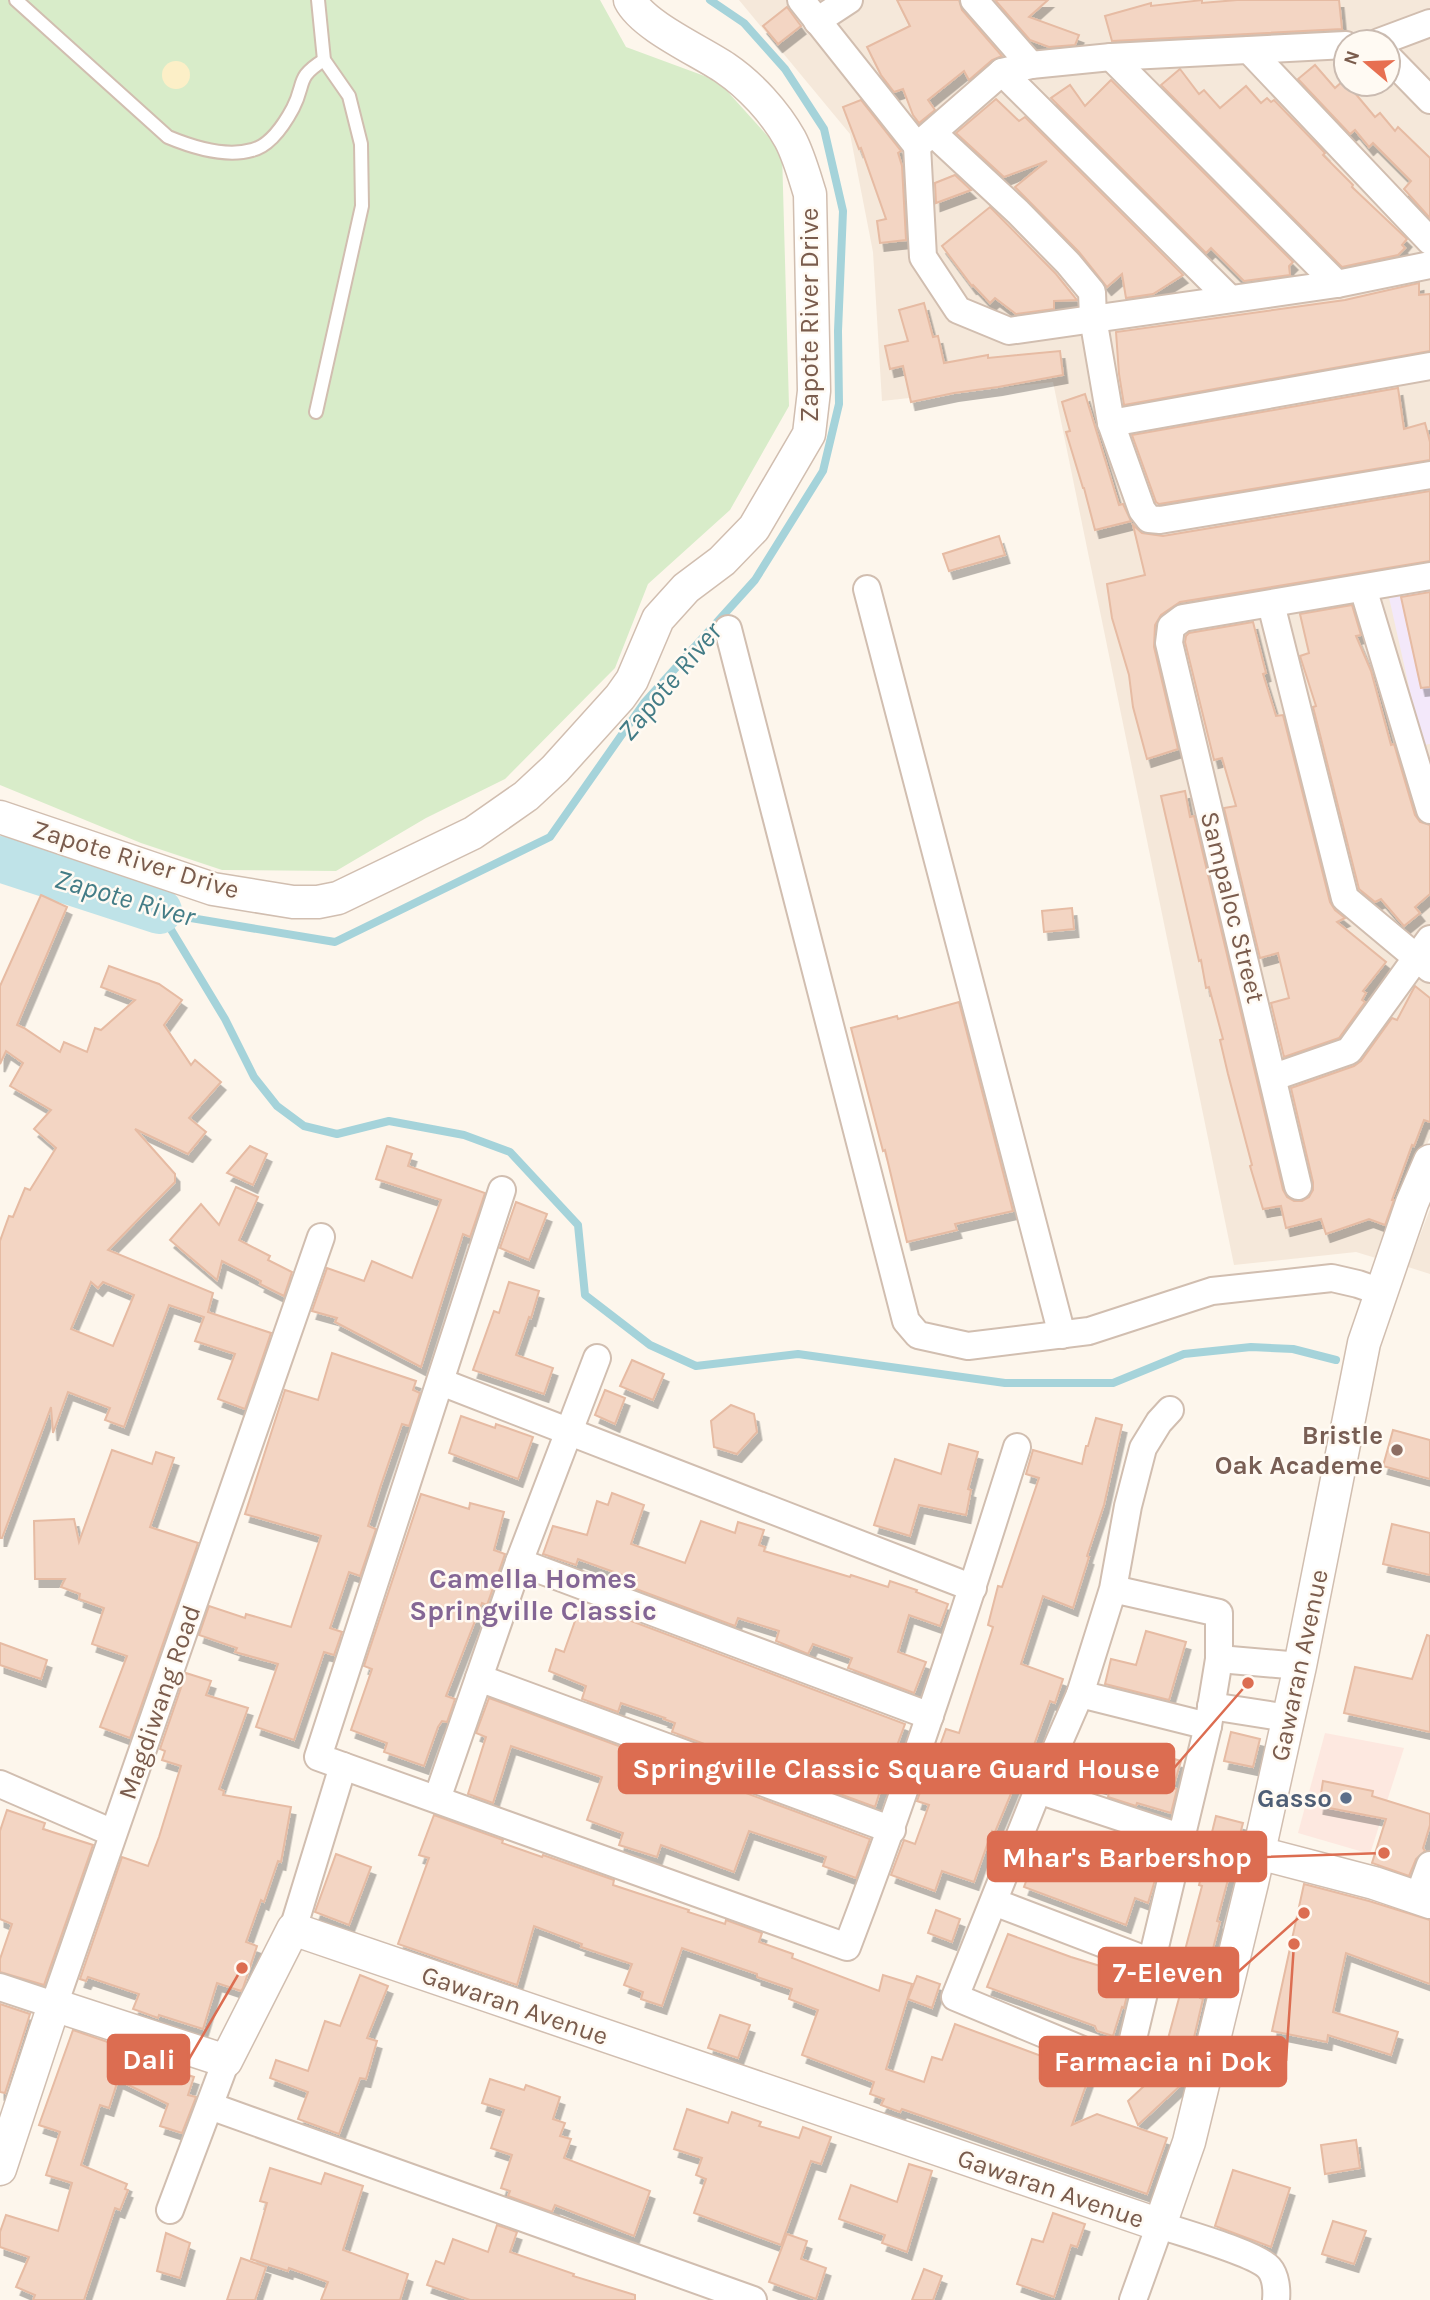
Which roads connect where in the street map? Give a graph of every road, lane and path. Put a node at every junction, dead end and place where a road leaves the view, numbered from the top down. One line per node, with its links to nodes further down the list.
1 (16, 0): 13 (lane)
2 (318, 0): 13 (lane)
3 (630, 0): 34 (street, Zapote River Drive)
4 (800, 0): 7 (street)
5 (849, 0): 7 (street)
6 (974, 0): 14 (street)
7 (817, 21): 18 (street)
8 (1430, 23): 9 (street)
9 (1402, 33)
10 (1332, 46): 11 (street)
11 (1249, 50): 12 (street); 19 (street)
12 (1111, 57): 14 (street); 21 (street)
13 (324, 60): 25 (lane)
14 (1031, 65): 16 (street)
15 (1402, 71): 17 (street)
16 (1002, 72): 18 (street); 22 (street)
17 (1430, 100)
18 (925, 140): 23 (street); 23 (street)
19 (1430, 241)
20 (1430, 265): 21 (street)
21 (1337, 284): 22 (street)
22 (1229, 298): 23 (street)
23 (1093, 318): 26 (street)
24 (1430, 366): 26 (street)
25 (316, 412)
26 (1111, 423): 27 (street)
27 (1430, 475)
28 (1430, 576): 29 (street)
29 (1363, 588): 31 (street); 33 (street)
30 (867, 589): 42 (street)
31 (1271, 604): 35 (street); 36 (street, Sampaloc Street)
32 (728, 629): 42 (street)
33 (1430, 810)
34 (0, 817)
35 (1425, 955): 36 (street)
36 (1274, 1077): 38 (street, Sampaloc Street)
37 (1430, 1161): 41 (street, Gawaran Avenue)
38 (1298, 1186)
39 (502, 1190): 44 (street)
40 (321, 1237): 63 (street, Magdiwang Road)
41 (1381, 1292): 42 (street); 52 (street, Gawaran Avenue)
42 (1062, 1335)
43 (597, 1358): 46 (street)
44 (441, 1382): 46 (street); 58 (street)
45 (1171, 1410): 50 (street)
46 (568, 1432): 48 (street); 49 (street)
47 (1017, 1447): 49 (street)
48 (519, 1562): 53 (street); 55 (street)
49 (973, 1588): 55 (street)
50 (1113, 1589): 51 (street); 54 (street)
51 (1219, 1659): 52 (street); 56 (street)
52 (1300, 1666): 57 (street, Gawaran Avenue)
53 (479, 1678): 61 (street); 62 (street)
54 (1080, 1694): 56 (street); 60 (street)
55 (930, 1716): 62 (street)
56 (1210, 1716): 57 (street); 64 (street)
57 (1288, 1718): 65 (street, Gawaran Avenue)
58 (343, 1766): 61 (street); 69 (street)
59 (0, 1784): 63 (street)
60 (1038, 1790): 64 (street); 68 (street)
61 (437, 1799): 62 (street)
62 (892, 1830)
63 (113, 1833): 72 (street, Magdiwang Road)
64 (1180, 1837): 70 (street)
65 (1259, 1853): 67 (street); 77 (street, Gawaran Avenue)
66 (1430, 1865): 67 (street)
67 (1424, 1900)
68 (994, 1902): 70 (street); 70 (street)
69 (293, 1929): 73 (street); 77 (street, Gawaran Avenue)
70 (1151, 1962)
71 (0, 1987): 72 (street)
72 (54, 2005): 73 (street); 75 (street, Magdiwang Road)
73 (226, 2061): 74 (street)
74 (210, 2106): 76 (street); 78 (street)
75 (0, 2169)
76 (170, 2210)
77 (1160, 2225): 79 (street); 80 (street)
78 (753, 2300)
79 (1133, 2300)
80 (1276, 2300)

